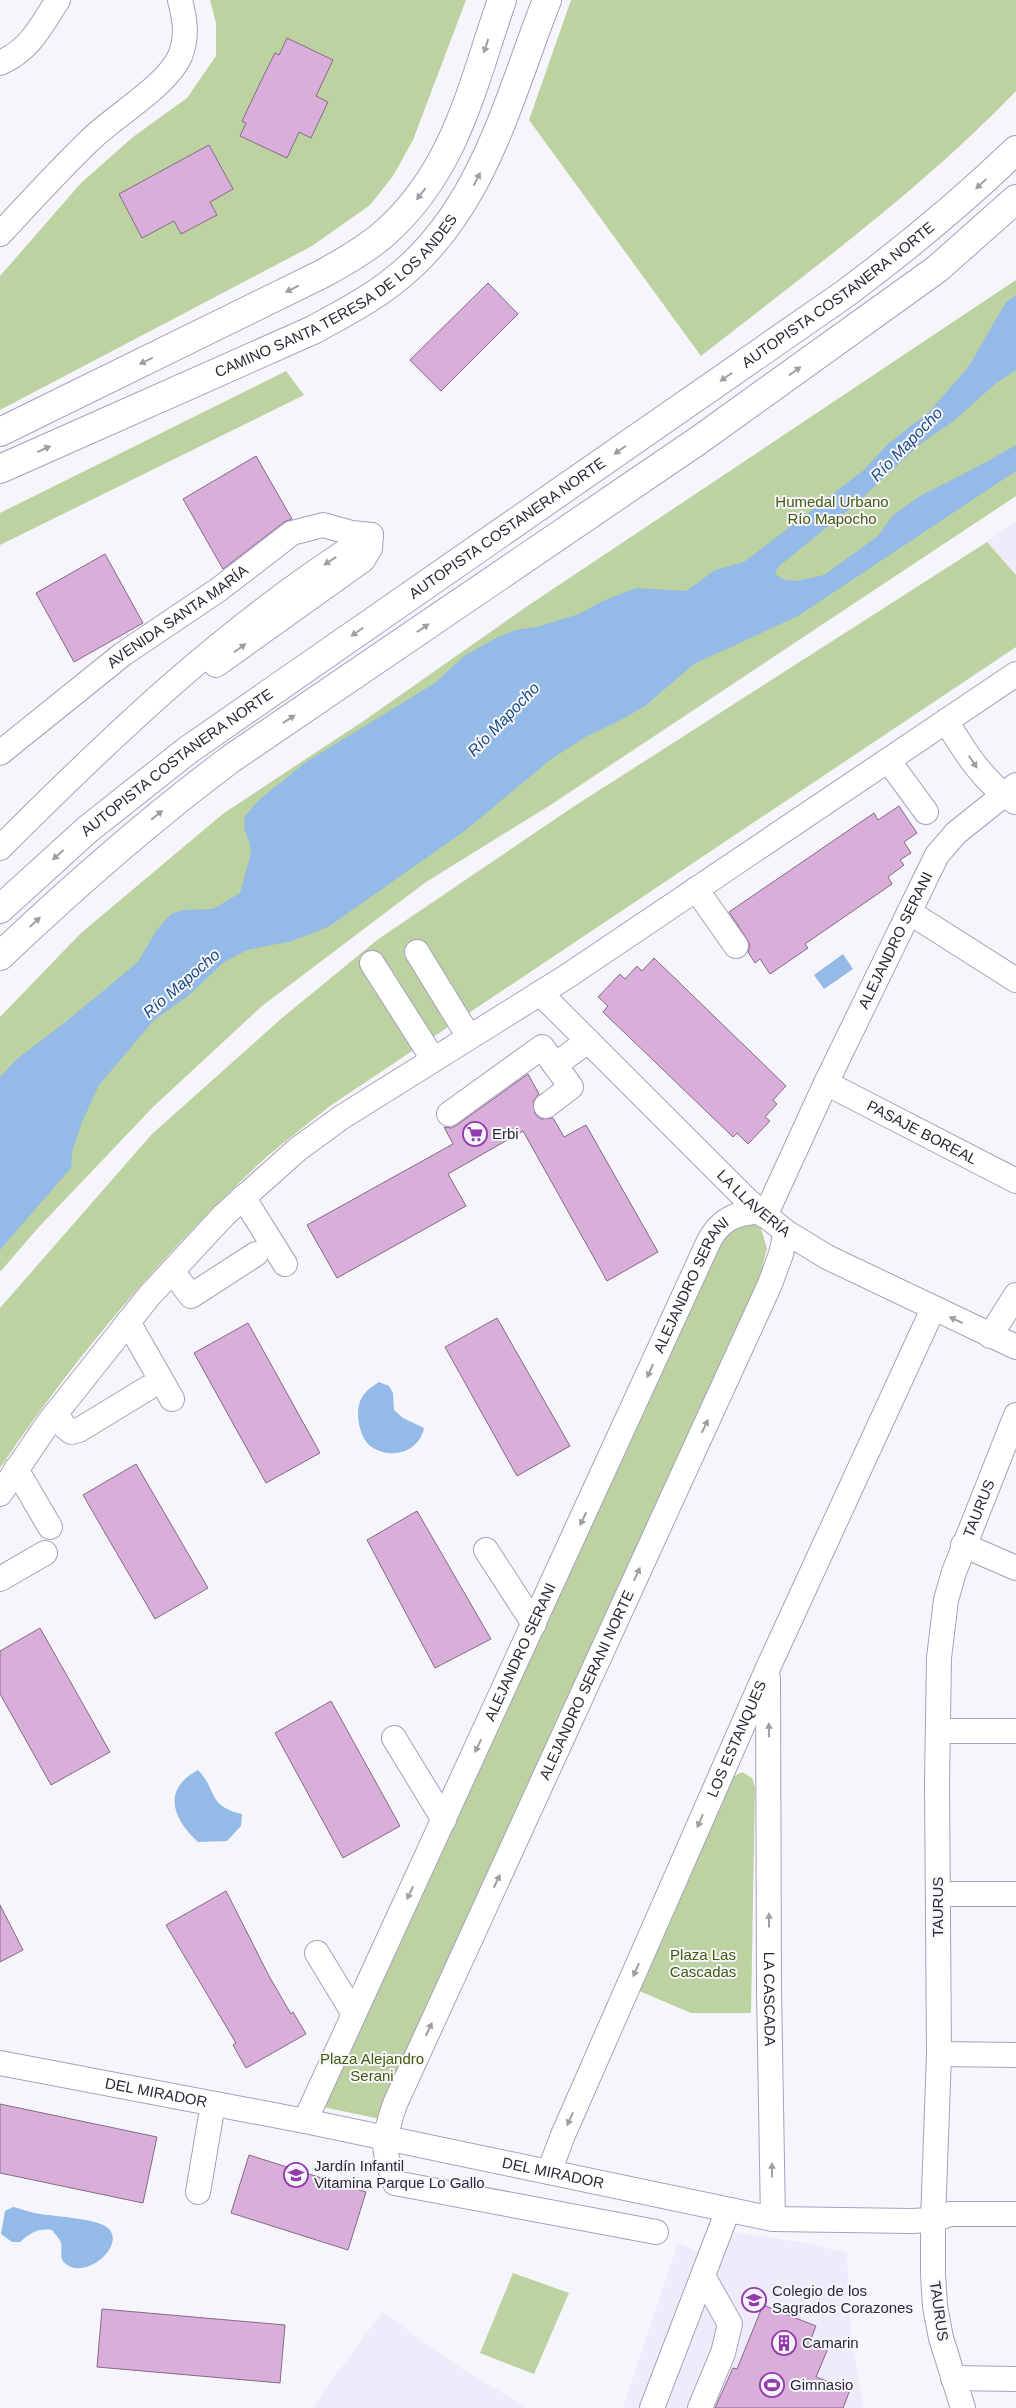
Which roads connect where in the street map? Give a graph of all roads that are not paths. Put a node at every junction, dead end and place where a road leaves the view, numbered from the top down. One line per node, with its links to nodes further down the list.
1 (58, 0): 5 (street)
2 (180, 0): 9 (street)
3 (502, 0): 11 (main road, CAMINO SANTA TERESA DE LOS ANDES, one-way to 11)
4 (547, 0): 12 (main road, CAMINO SANTA TERESA DE LOS ANDES, one-way to 4)
5 (0, 63)
6 (1016, 150): 21 (main road, AUTOPISTA COSTANERA NORTE, one-way to 21)
7 (1016, 199): 10 (main road, AUTOPISTA COSTANERA NORTE)
8 (1016, 218): 10 (main road)
9 (0, 234)
10 (937, 269): 25 (main road, AUTOPISTA COSTANERA NORTE, one-way to 10)
11 (0, 432)
12 (0, 469)
13 (1016, 674): 14 (street)
14 (946, 721): 16 (street); 17 (street, one-way to 17)
15 (0, 753): 19 (street, AVENIDA SANTA MARÍA)
16 (888, 760): 18 (street); 20 (street)
17 (1012, 794): 22 (street, ALEJANDRO SERANI)
18 (926, 812)
19 (0, 848)
20 (696, 889): 23 (street); 28 (street)
21 (0, 909)
22 (909, 912): 27 (street); 33 (street, ALEJANDRO SERANI)
23 (736, 946)
24 (417, 952): 29 (street)
25 (0, 956)
26 (372, 963): 31 (street)
27 (1016, 980)
28 (540, 993): 29 (street); 30 (street, LA LLAVERÍA)
29 (469, 1037): 31 (street)
30 (588, 1040): 32 (street); 36 (street, LA LLAVERÍA)
31 (433, 1059): 38 (street)
32 (555, 1065): 34 (street); 35 (street)
33 (826, 1083): 37 (street, PASAJE BOREAL); 39 (street, ALEJANDRO SERANI)
34 (546, 1106)
35 (449, 1114)
36 (717, 1170): 39 (street, LA LLAVERÍA); 40 (street)
37 (1016, 1181)
38 (243, 1197): 43 (street); 44 (street)
39 (763, 1214): 40 (street, ALEJANDRO SERANI); 41 (street, LA LLAVERÍA)
40 (715, 1230): 62 (street, ALEJANDRO SERANI, one-way to 62)
41 (786, 1232): 46 (street, LA LLAVERÍA); 79 (street, ALEJANDRO SERANI NORTE, one-way to 41)
42 (256, 1254): 44 (street)
43 (285, 1264)
44 (172, 1271): 47 (street)
45 (1016, 1294): 48 (street)
46 (933, 1309): 48 (street, LA LLAVERÍA, one-way to 46); 63 (street, LOS ESTANQUES)
47 (128, 1322): 51 (street); 52 (street)
48 (990, 1336): 49 (street, LA LLAVERÍA)
49 (1016, 1347)
50 (148, 1388): 52 (street)
51 (172, 1399)
52 (56, 1413): 54 (street)
53 (1016, 1415): 57 (street, TAURUS)
54 (16, 1469): 55 (street); 56 (street)
55 (0, 1494)
56 (50, 1526)
57 (963, 1545): 60 (street); 64 (street, TAURUS)
58 (486, 1550): 62 (street)
59 (45, 1553): 61 (street)
60 (1016, 1568)
61 (0, 1578)
62 (534, 1624): 69 (street, ALEJANDRO SERANI, one-way to 69)
63 (767, 1670): 67 (street, LOS ESTANQUES); 68 (street, LA CASCADA, one-way to 63)
64 (938, 1731): 65 (street); 70 (street, TAURUS)
65 (1016, 1731)
66 (394, 1738): 69 (street)
67 (727, 1761): 68 (street); 80 (street, LOS ESTANQUES, one-way to 80)
68 (769, 1778): 84 (street, LA CASCADA, one-way to 68)
69 (444, 1820): 73 (street, ALEJANDRO SERANI, one-way to 73)
70 (938, 1894): 71 (street); 74 (street, TAURUS)
71 (1016, 1894)
72 (316, 1953): 73 (street)
73 (354, 2014): 78 (street, ALEJANDRO SERANI)
74 (939, 2054): 75 (street); 85 (street, TAURUS)
75 (1016, 2056)
76 (0, 2063): 77 (street, DEL MIRADOR)
77 (213, 2104): 78 (street, DEL MIRADOR); 81 (street)
78 (305, 2121): 79 (street, DEL MIRADOR)
79 (384, 2138): 80 (street, DEL MIRADOR); 86 (street)
80 (549, 2172): 82 (street, DEL MIRADOR)
81 (198, 2192)
82 (728, 2210): 84 (street, DEL MIRADOR); 87 (street)
83 (1016, 2214): 85 (street, DEL MIRADOR)
84 (774, 2219): 85 (street, DEL MIRADOR)
85 (933, 2220): 88 (street, TAURUS)
86 (656, 2232)
87 (703, 2276): 90 (street); 91 (street)
88 (953, 2378): 89 (street); 92 (street, TAURUS)
89 (1016, 2379)
90 (652, 2408)
91 (700, 2408)
92 (963, 2408)

